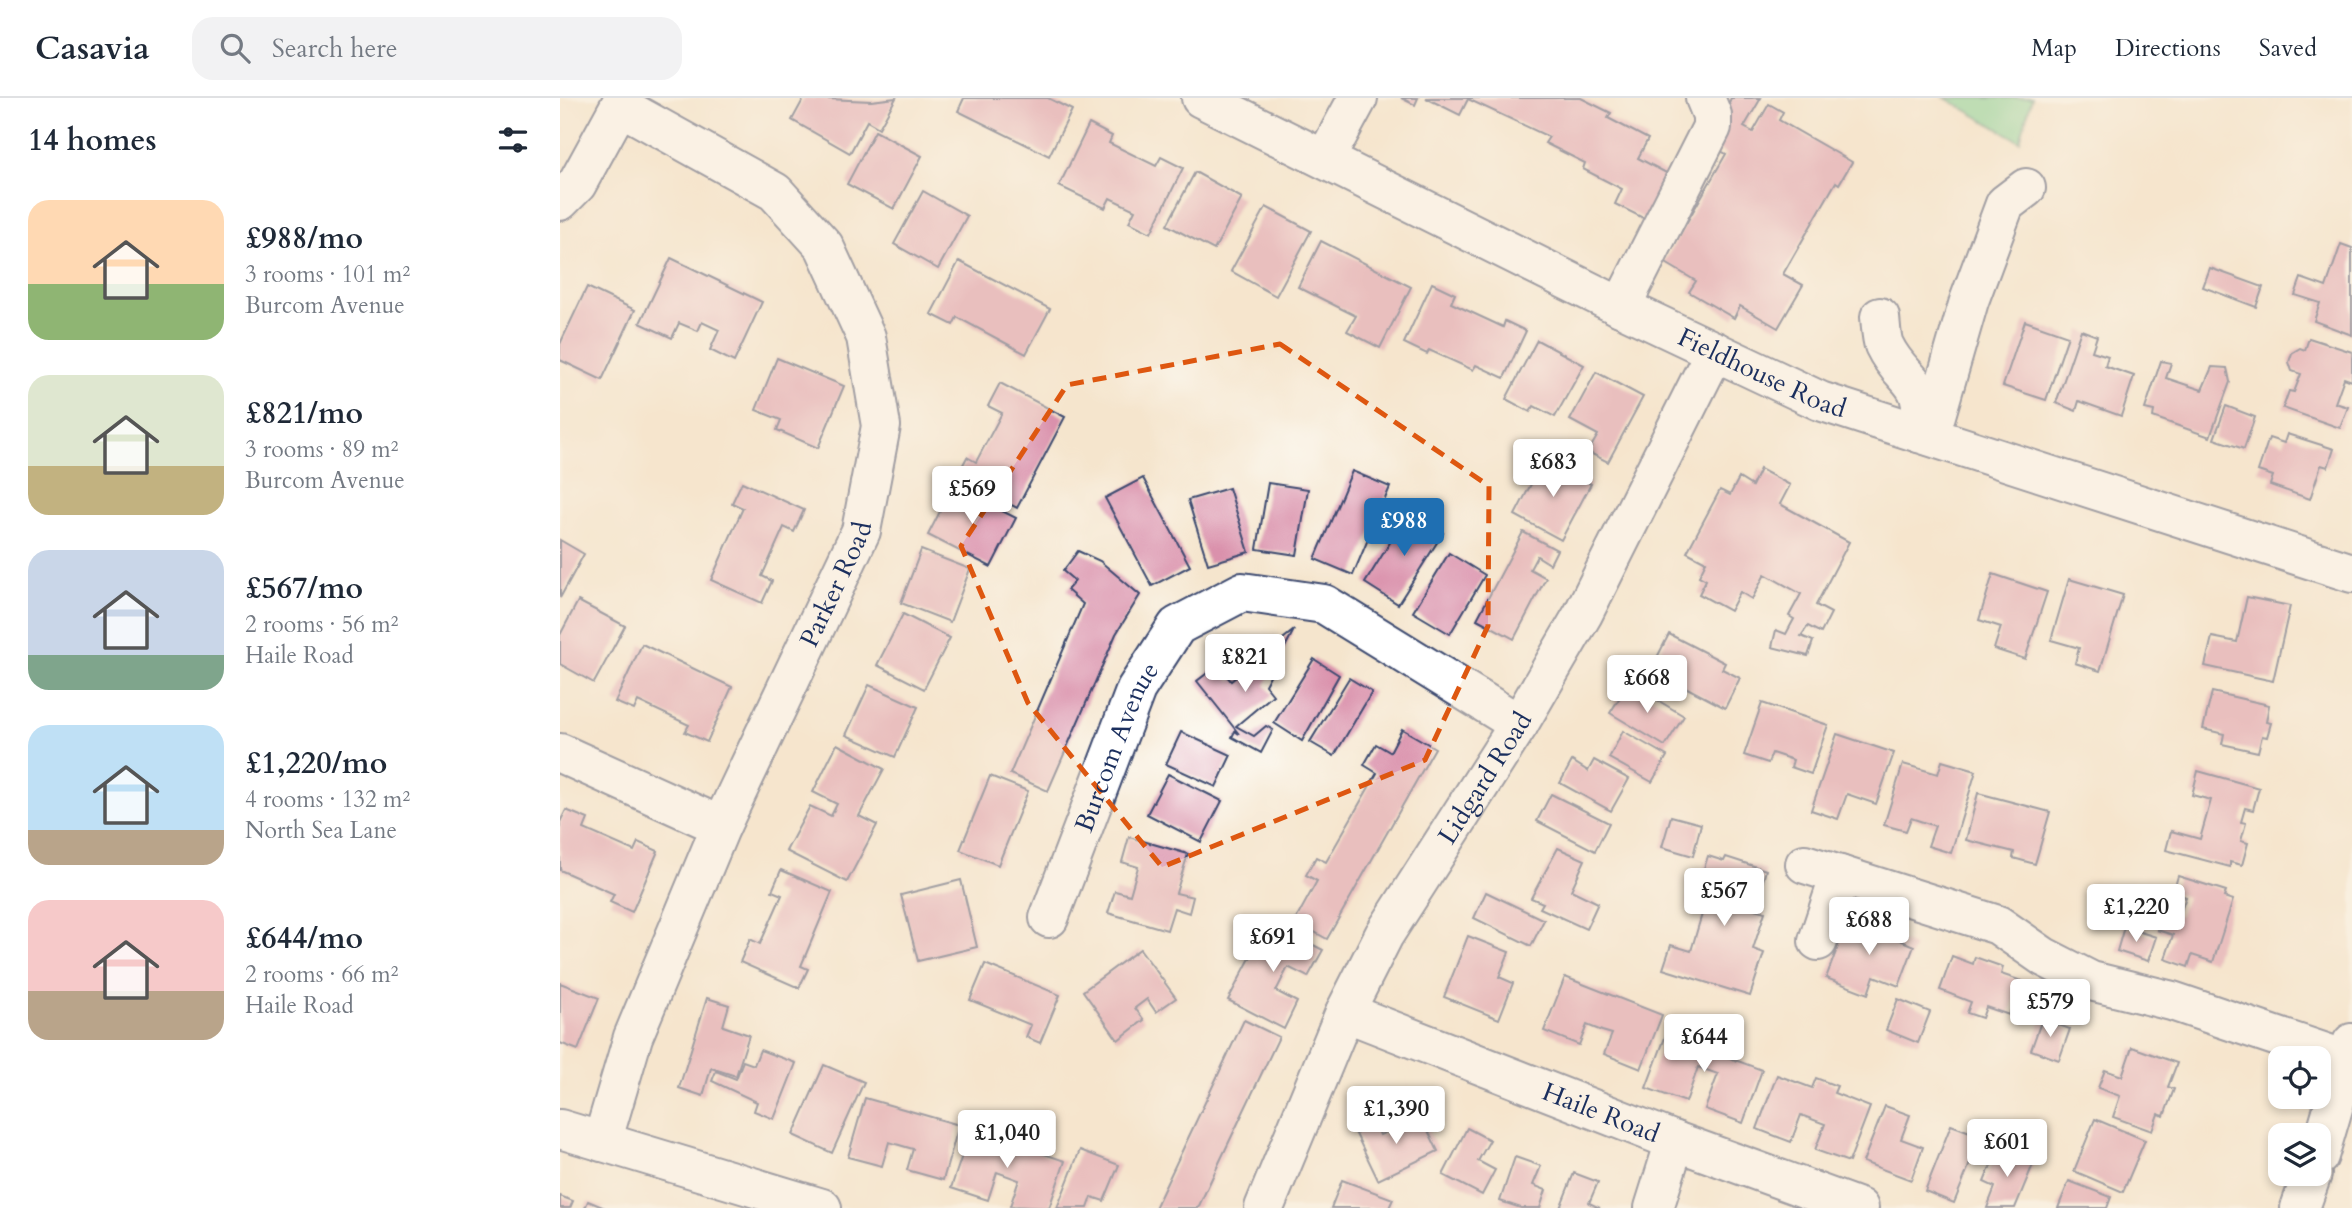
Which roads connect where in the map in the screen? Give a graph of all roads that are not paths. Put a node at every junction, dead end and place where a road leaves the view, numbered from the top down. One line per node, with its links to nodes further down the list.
1 (1202, 98): 5 (street, Fieldhouse Road)
2 (1358, 98): 5 (street)
3 (1705, 98): 8 (street)
4 (622, 102): 7 (street); 15 (street, Parker Road)
5 (1325, 159): 8 (street, Fieldhouse Road)
6 (2026, 188): 11 (street)
7 (560, 201)
8 (1621, 306): 10 (street, Fieldhouse Road)
9 (1880, 317): 11 (street)
10 (1715, 351): 11 (street, Fieldhouse Road); 13 (street, Lidgard Road)
11 (1925, 434): 12 (street, Fieldhouse Road)
12 (2352, 573)
13 (1519, 724): 16 (street, Burcom Avenue); 18 (street, Lidgard Road)
14 (560, 753): 15 (street)
15 (721, 826): 23 (street, Parker Road)
16 (1049, 918)
17 (1818, 941): 19 (street)
18 (1345, 1012): 22 (street, Haile Road); 26 (street, Lidgard Road)
19 (2351, 1052): 20 (street)
20 (2329, 1123)
21 (560, 1129): 23 (street)
22 (1675, 1140): 27 (street); 28 (street, Haile Road)
23 (602, 1142): 25 (street)
24 (2308, 1186): 29 (street)
25 (822, 1208)
26 (1264, 1208)
27 (1654, 1208)
28 (1859, 1208)
29 (2300, 1208)

